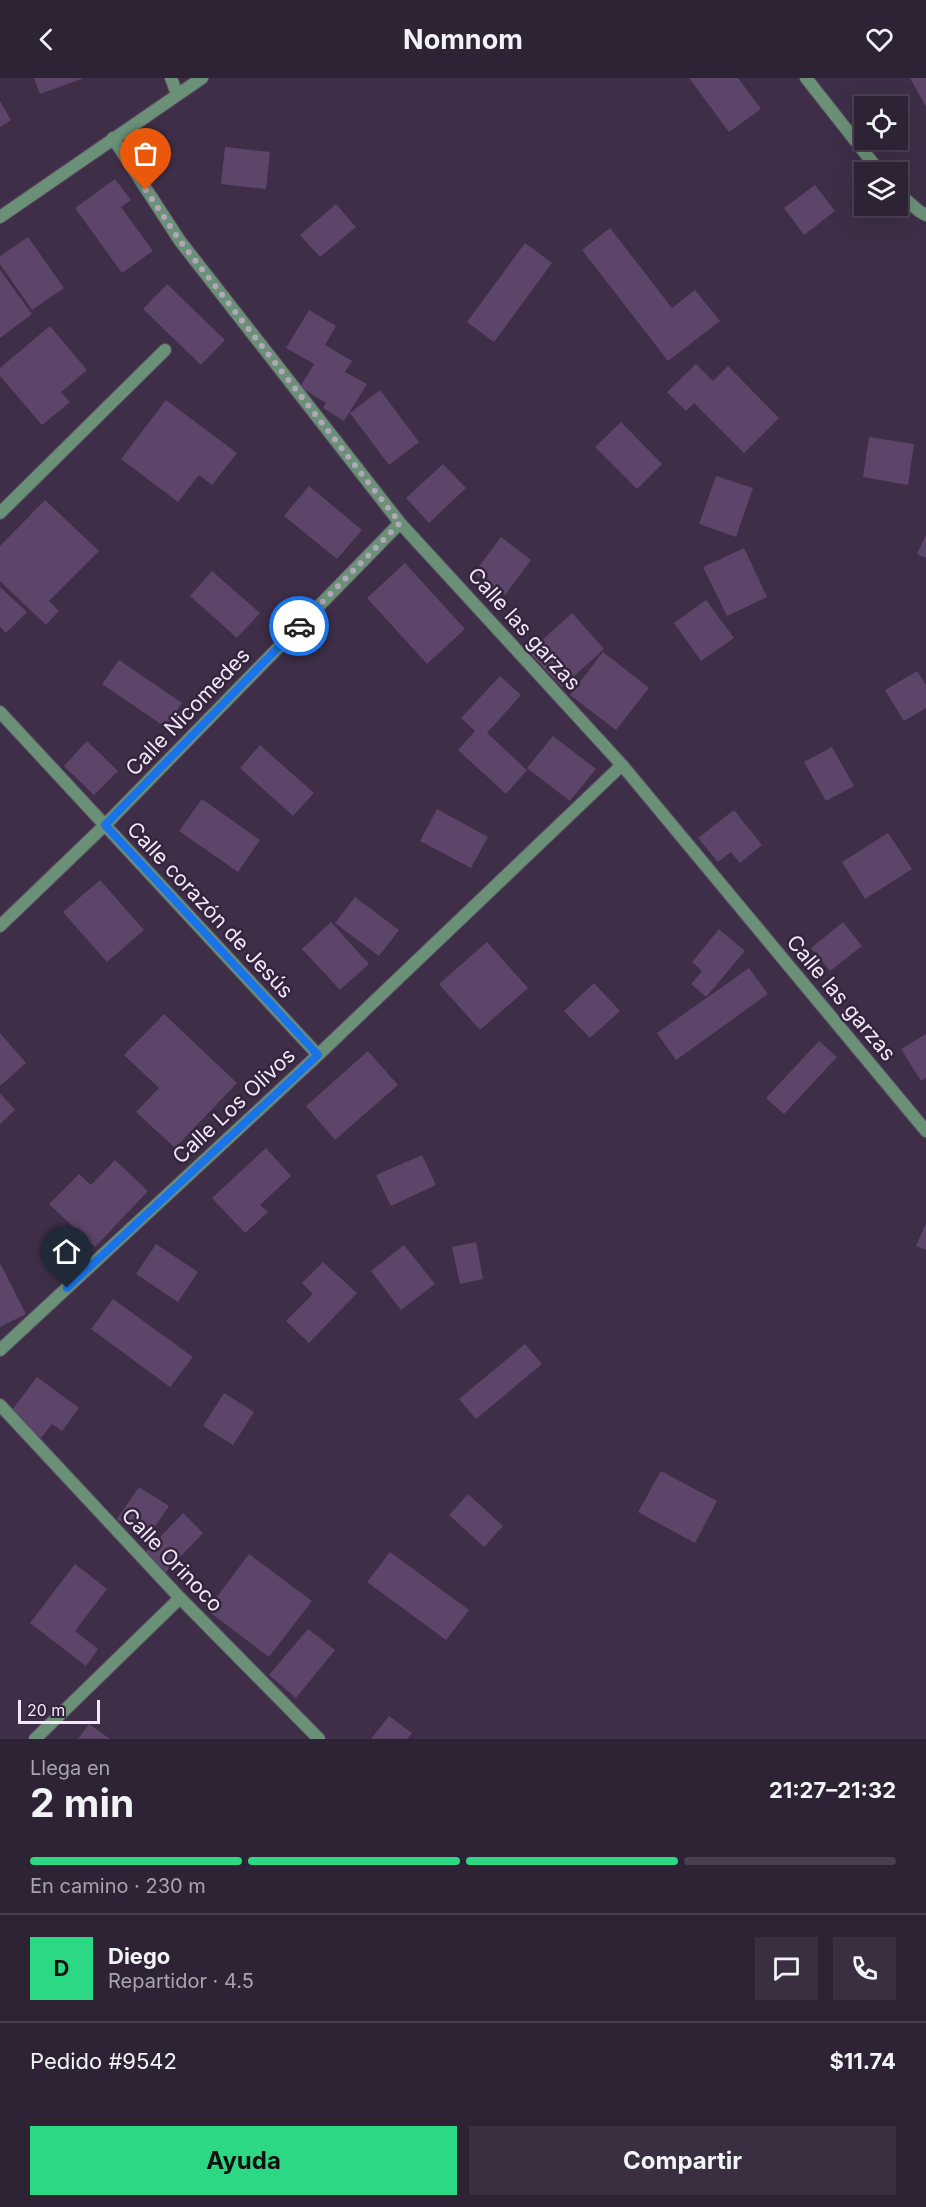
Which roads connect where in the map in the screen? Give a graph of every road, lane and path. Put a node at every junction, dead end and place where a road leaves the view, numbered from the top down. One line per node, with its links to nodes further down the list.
1 (171, 78): 4 (street)
2 (202, 78): 4 (street)
3 (806, 78): 6 (street)
4 (177, 94): 5 (street)
5 (113, 138): 9 (street); 12 (street, Calle las garzas)
6 (872, 162)
7 (908, 201): 8 (street)
8 (926, 215)
9 (0, 217)
10 (165, 350): 11 (street)
11 (0, 513)
12 (400, 523): 14 (street, Calle las garzas); 15 (street, Calle Nicomedes)
13 (0, 712): 15 (street, Calle corazón de Jesús)
14 (622, 765): 17 (street, Calle Los Olivos); 18 (street, Calle las garzas)
15 (105, 825): 16 (street, Calle Nicomedes); 17 (street, Calle corazón de Jesús)
16 (0, 926)
17 (318, 1055): 19 (street, Calle Los Olivos)
18 (926, 1131)
19 (0, 1350)
20 (0, 1405): 21 (street, Calle Orinoco)
21 (180, 1598): 22 (street); 23 (street, Calle Orinoco)
22 (35, 1739)
23 (319, 1739)

